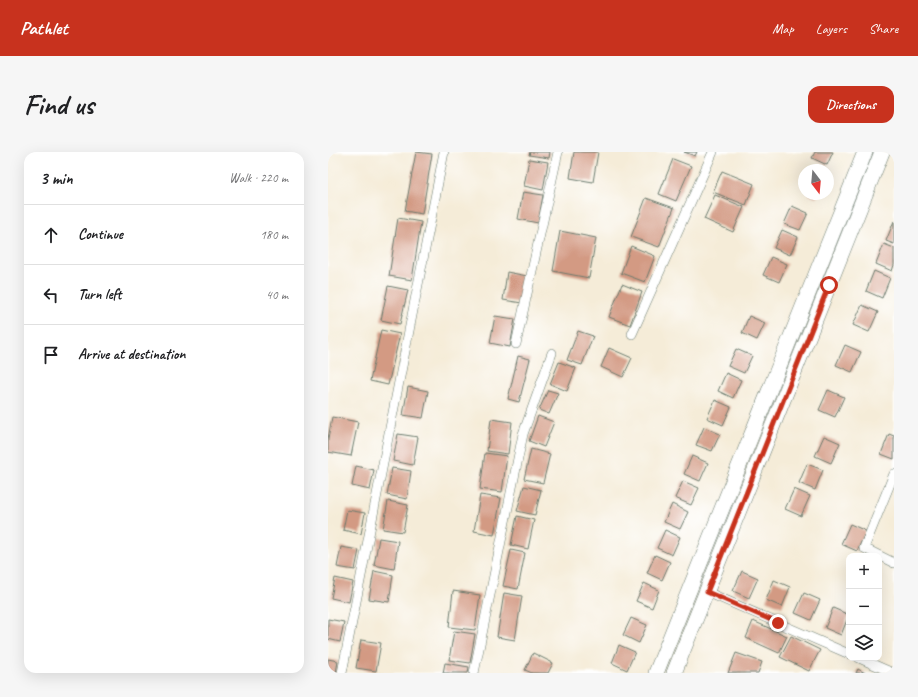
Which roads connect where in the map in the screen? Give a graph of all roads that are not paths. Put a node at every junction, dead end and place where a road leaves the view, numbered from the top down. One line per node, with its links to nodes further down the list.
1 (444, 152): 15 (street)
2 (558, 152): 7 (street)
3 (713, 152): 6 (street)
4 (865, 152): 17 (main road)
5 (882, 152): 11 (main road)
6 (632, 334)
7 (516, 344)
8 (552, 353): 16 (street)
9 (894, 474): 10 (street)
10 (894, 563)
11 (707, 592): 12 (street); 18 (main road)
12 (846, 653)
13 (865, 661): 19 (street)
14 (894, 669): 19 (street)
15 (342, 673)
16 (474, 673)
17 (656, 673)
18 (674, 673)
19 (892, 673)

